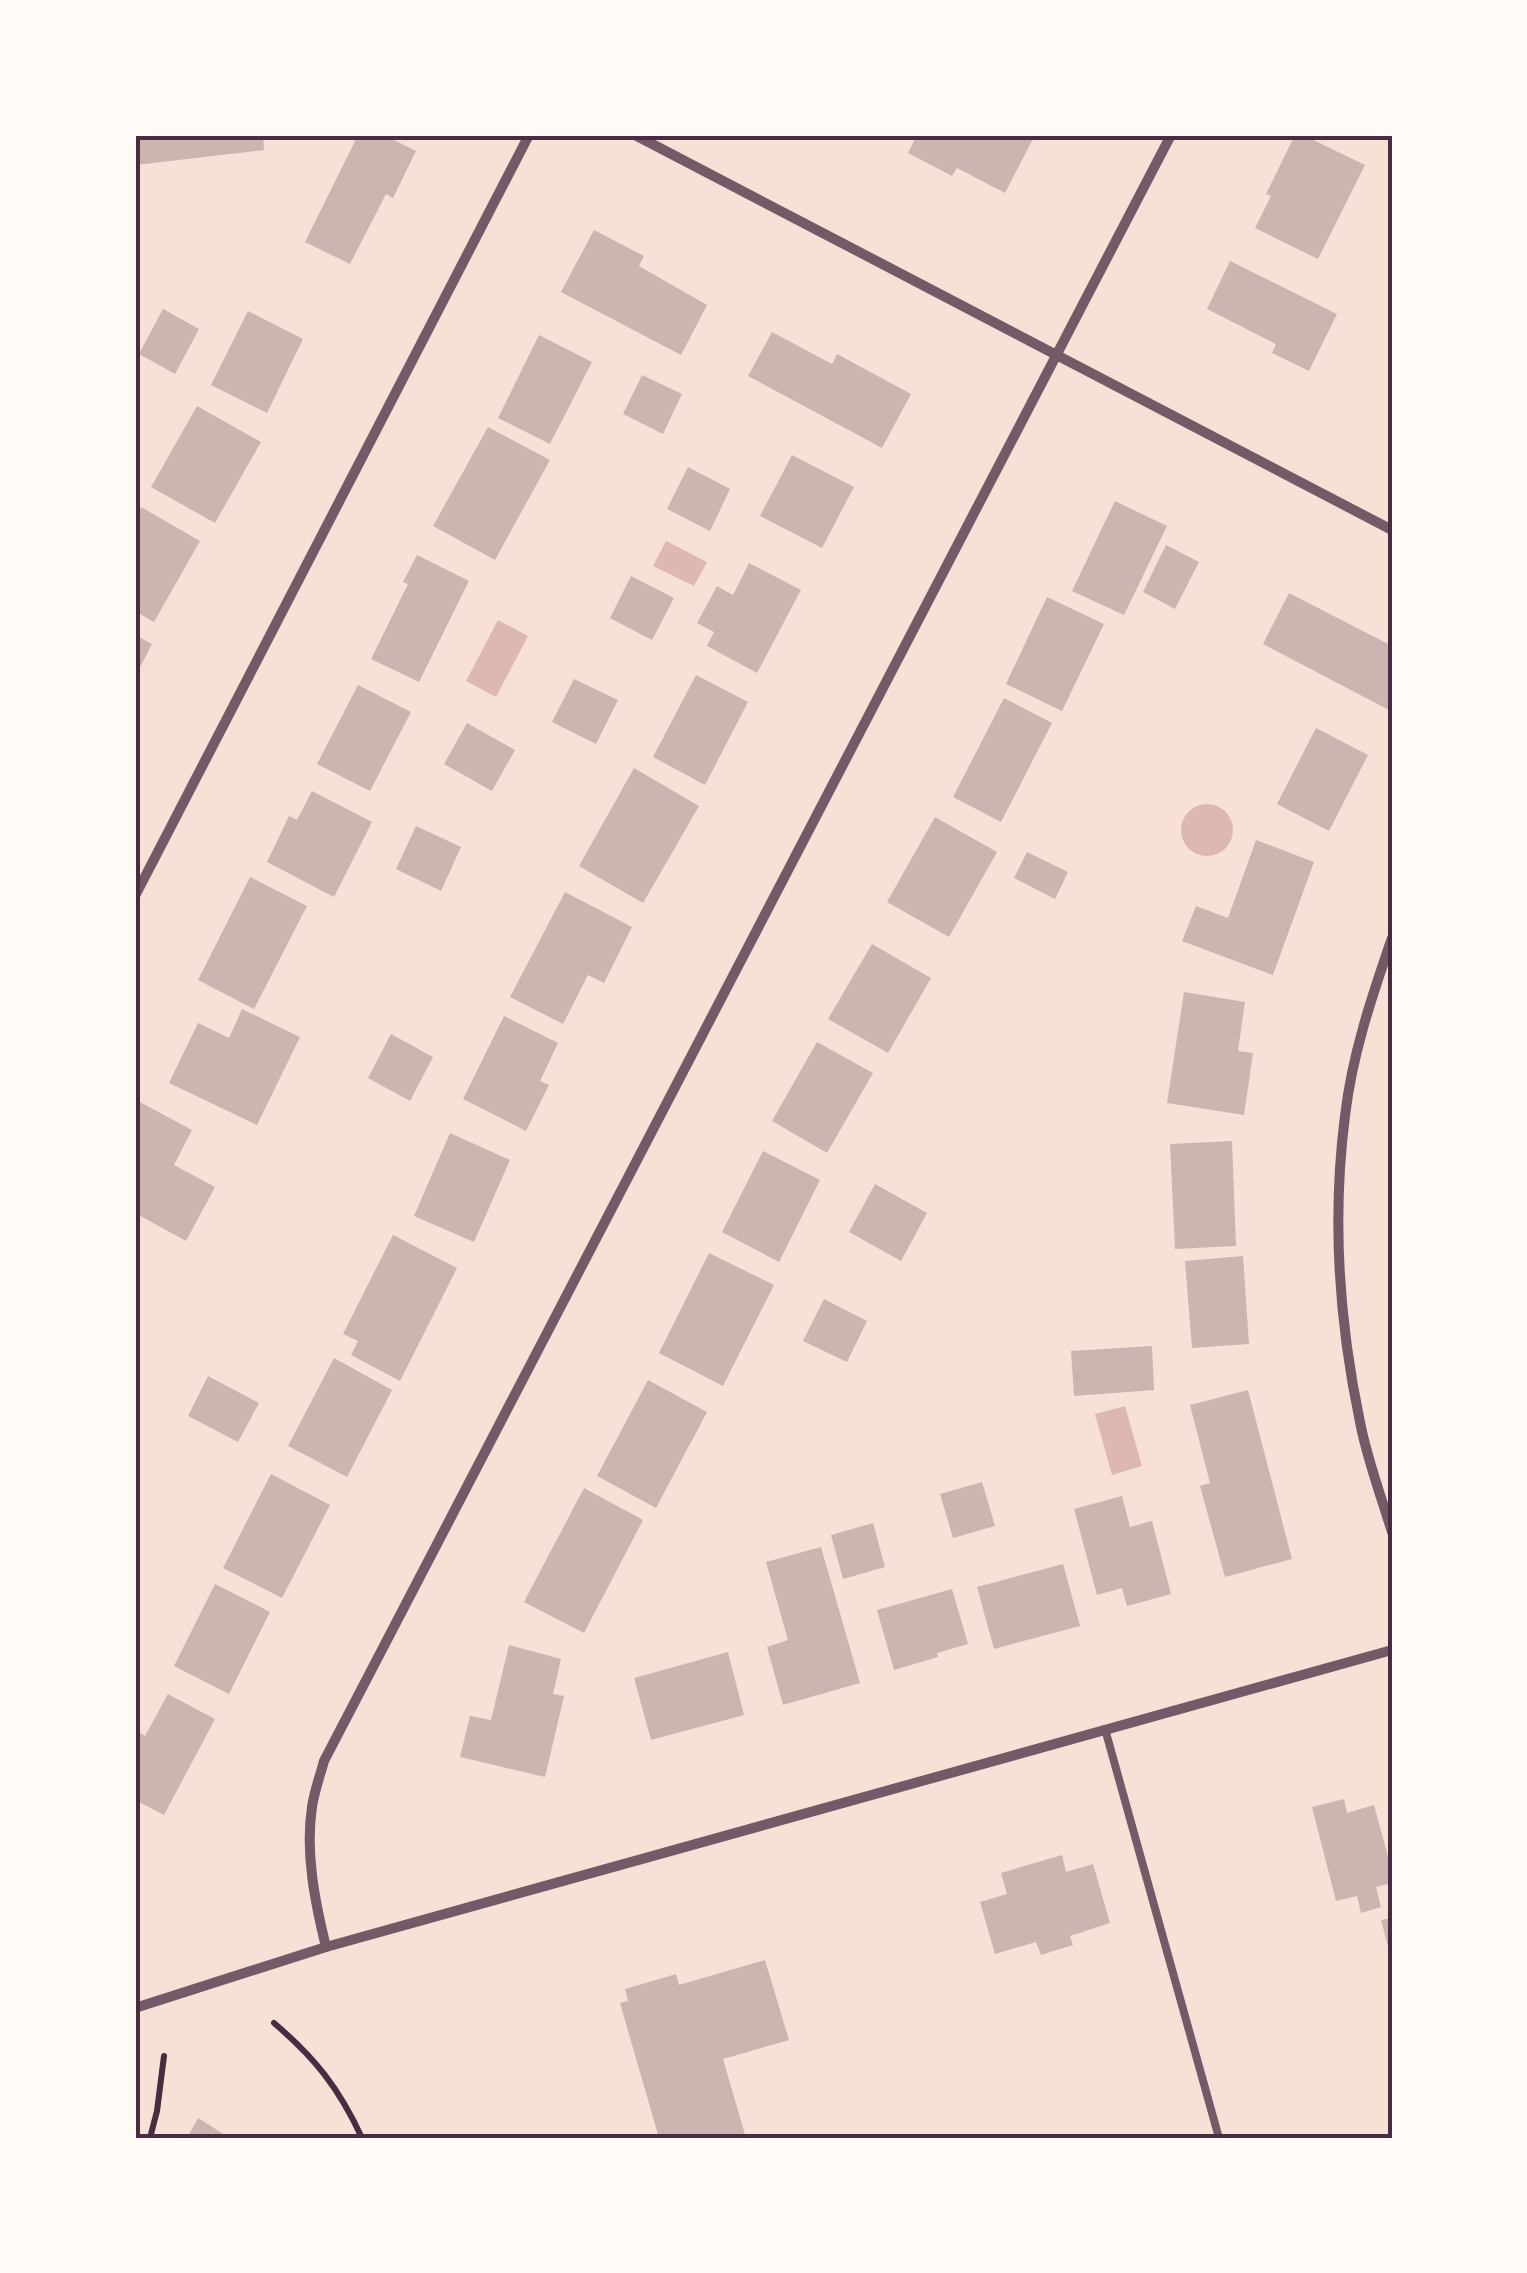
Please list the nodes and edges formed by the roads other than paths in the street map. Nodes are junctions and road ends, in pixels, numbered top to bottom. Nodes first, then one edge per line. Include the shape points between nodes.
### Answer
1 (529, 135) edge
2 (635, 135) edge
3 (1172, 135) edge
4 (1058, 355) junction
5 (1392, 530) edge
6 (135, 896) edge
7 (1392, 938) edge
8 (1392, 1532) edge
9 (1392, 1650) edge
10 (1105, 1729) junction
11 (326, 1946) junction
12 (135, 2008) edge
13 (1219, 2138) edge

1 - 6 street
2 - 4 street
3 - 4 street
4 - 5 street
4 - 11 street via 324,1762 312,1807 311,1868
7 - 8 street via 1345,1114 1338,1218 1342,1308 1360,1424
9 - 10 street
10 - 11 street
10 - 13 lane
11 - 12 street

